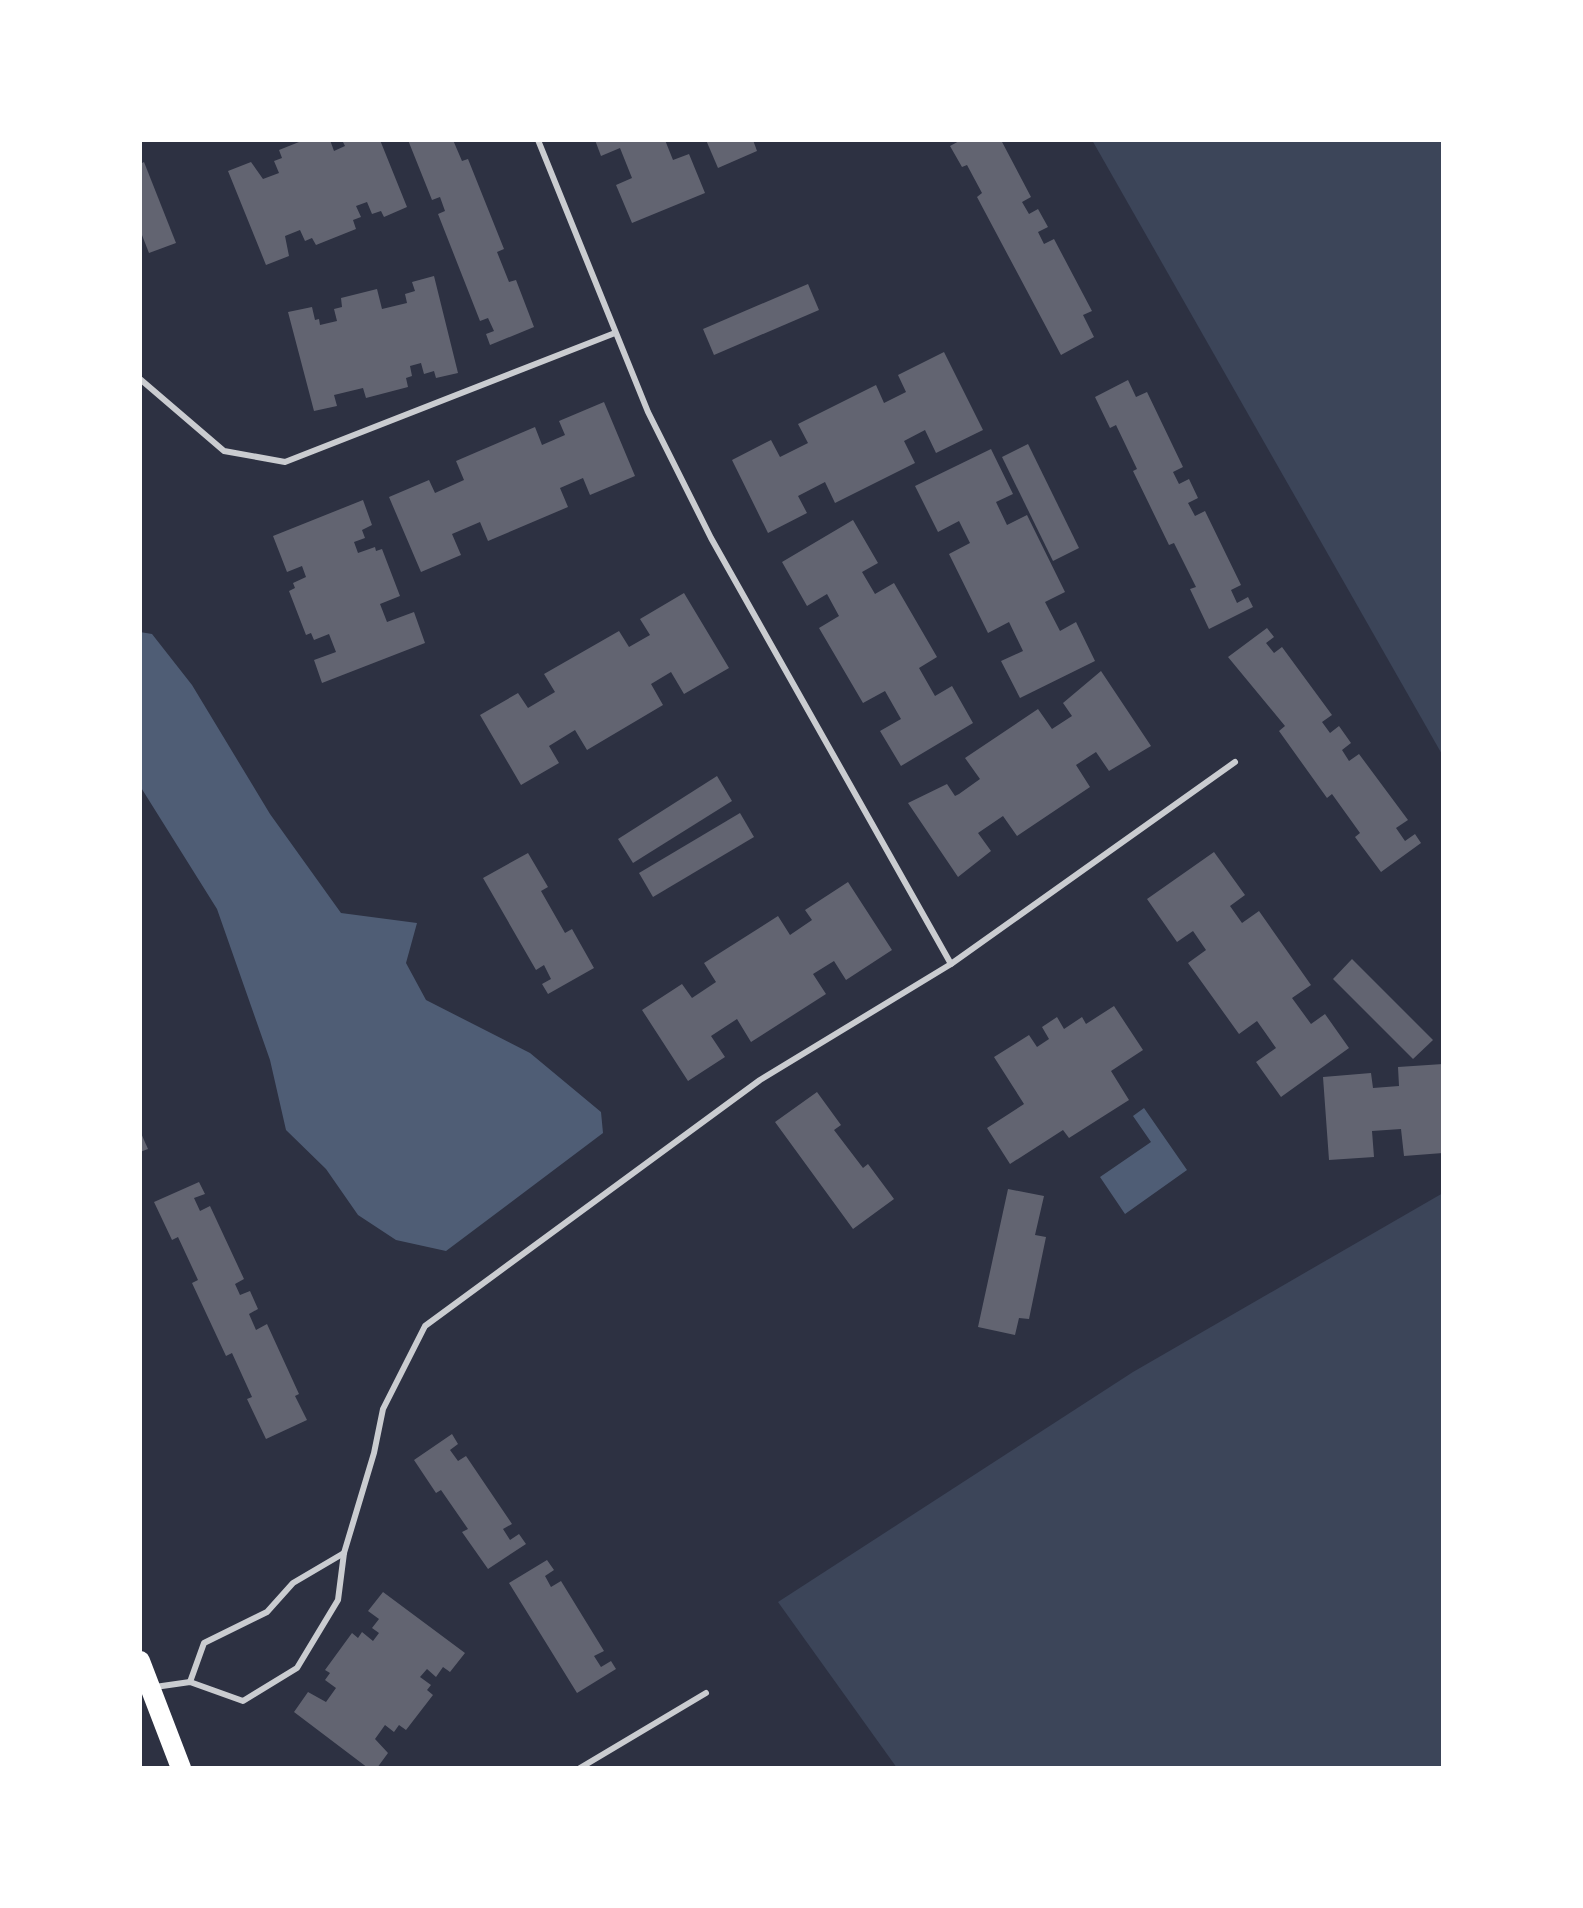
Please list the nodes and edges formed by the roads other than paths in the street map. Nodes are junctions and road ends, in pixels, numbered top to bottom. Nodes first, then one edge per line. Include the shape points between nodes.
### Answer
1 (538, 140) edge
2 (615, 333) junction
3 (140, 379) edge
4 (1235, 762) dead end
5 (951, 964) junction
6 (344, 1553) junction
7 (140, 1661) edge
8 (190, 1682) junction
9 (152, 1687) junction
10 (706, 1693) dead end
11 (181, 1768) edge
12 (580, 1768) edge

1 - 2 lane
2 - 3 lane via 285,462 224,451
2 - 5 lane via 711,538
4 - 5 lane
5 - 6 lane via 760,1080 425,1326 383,1409
6 - 8 lane via 293,1583 267,1612 204,1643
6 - 8 lane via 338,1600 297,1668 243,1701
7 - 9 main road
8 - 9 lane
9 - 11 main road
10 - 12 lane

